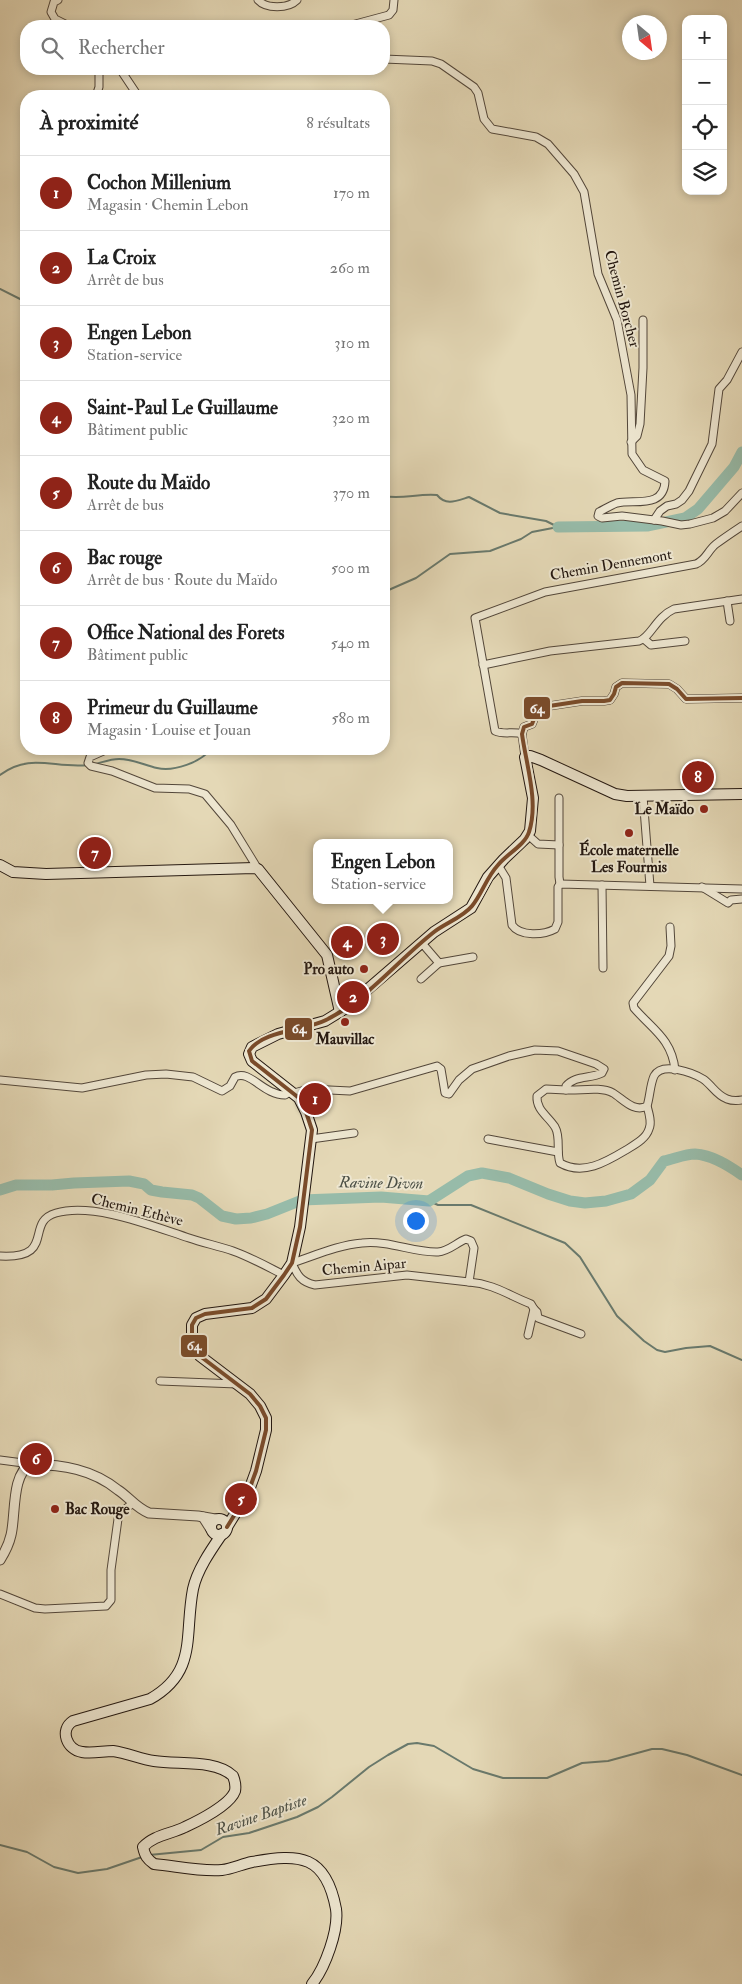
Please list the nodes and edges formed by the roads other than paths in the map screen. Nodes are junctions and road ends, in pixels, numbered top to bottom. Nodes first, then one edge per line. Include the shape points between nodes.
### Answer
1 (58, 0) edge
2 (258, 0) edge
3 (296, 0) edge
4 (394, 0) edge
5 (57, 20) edge
6 (370, 20) edge
7 (390, 59) edge
8 (100, 75) edge
9 (124, 75) edge
10 (98, 90) edge
11 (134, 90) edge
12 (643, 320) dead end
13 (742, 352) edge
14 (631, 442) junction
15 (742, 493) edge
16 (658, 520) junction
17 (742, 526) edge
18 (742, 599) edge
19 (726, 601) junction
20 (730, 621) dead end
21 (644, 639) junction
22 (685, 641) dead end
23 (483, 664) junction
24 (742, 698) edge
25 (522, 734) junction
26 (94, 755) edge
27 (525, 757) junction
28 (742, 794) edge
29 (644, 796) junction
30 (558, 798) dead end
31 (528, 835) junction
32 (559, 845) junction
33 (0, 865) edge
34 (498, 865) junction
35 (258, 869) junction
36 (560, 884) junction
37 (602, 885) junction
38 (650, 886) junction
39 (702, 887) junction
40 (742, 889) edge
41 (742, 899) edge
42 (670, 927) dead end
43 (421, 942) junction
44 (473, 957) dead end
45 (439, 963) junction
46 (603, 968) dead end
47 (421, 979) dead end
48 (340, 1012) junction
49 (675, 1070) junction
50 (0, 1080) edge
51 (566, 1090) junction
52 (293, 1092) junction
53 (742, 1100) edge
54 (647, 1106) junction
55 (354, 1133) dead end
56 (311, 1139) junction
57 (488, 1139) dead end
58 (558, 1152) junction
59 (0, 1256) edge
60 (292, 1263) junction
61 (284, 1276) junction
62 (469, 1282) junction
63 (534, 1309) junction
64 (581, 1334) dead end
65 (528, 1335) dead end
66 (160, 1381) dead end
67 (240, 1384) junction
68 (0, 1460) edge
69 (31, 1464) junction
70 (133, 1503) junction
71 (218, 1527) junction
72 (0, 1560) edge
73 (0, 1594) edge
74 (312, 1984) edge

1 - 5 street via 51,12
2 - 3 street via 262,4 283,6
4 - 6 street via 389,15
7 - 14 street, Chemin Borcher via 441,64 474,87 484,119 492,129 536,137 548,144 574,174 584,192 598,274 617,320 631,394
8 - 10 street
9 - 11 street
12 - 14 street via 640,424 637,436
13 - 16 street via 719,390 712,444 689,491 682,500 660,511
14 - 16 street, Chemin Borcher via 632,454 638,465 665,481 665,487 647,502 618,503 599,512 598,516
15 - 16 street via 719,515 701,522 681,525
17 - 23 street, Chemin Dennemont via 717,543 696,564 545,592 475,618
18 - 19 street
19 - 20 street
19 - 21 street via 665,613
21 - 22 street via 649,645
21 - 23 street via 550,651
23 - 25 street via 495,731
24 - 25 street via 686,699 669,684 622,683 616,687 610,700 536,708 532,711 532,724 524,727
25 - 27 street
26 - 35 street via 88,763 91,766 155,788 189,789 205,794 231,825
27 - 29 main road via 536,758 615,794
27 - 31 main road via 533,798
28 - 29 main road
29 - 38 street
30 - 32 street
31 - 32 street via 538,844
31 - 34 main road
32 - 36 street
33 - 35 main road via 13,872 46,874
34 - 36 street via 506,878 512,925 522,933 548,933 555,929
34 - 43 main road via 471,908
35 - 48 main road via 327,955
36 - 37 street
37 - 38 street
37 - 46 street
38 - 39 street
39 - 40 street
39 - 41 street via 728,903
42 - 49 street via 668,956 633,1003 670,1048
43 - 45 street
43 - 48 main road via 366,993
44 - 45 street
45 - 47 street
48 - 52 main road via 315,1025 270,1037 250,1051 250,1057 258,1066
49 - 53 street via 705,1080 725,1099
49 - 54 street via 668,1067 654,1076
50 - 52 street via 82,1088 166,1074 193,1077 222,1091 230,1086 234,1077 243,1074 272,1093 285,1095
51 - 52 street via 575,1079 594,1077 604,1069 558,1051 535,1050 472,1069 450,1094 445,1093 441,1069 437,1066 350,1091 310,1089
51 - 54 street via 611,1092 634,1107 642,1109
51 - 58 street via 546,1089 537,1096 542,1112 556,1128
52 - 56 main road via 306,1112 312,1130
54 - 58 street via 650,1128 646,1136 602,1164 584,1168 565,1166 560,1163
55 - 56 street
56 - 60 main road
57 - 58 street
59 - 61 street, Chemin Ethève via 28,1253 36,1245 44,1219 53,1214 87,1210 233,1251
60 - 61 main road
60 - 62 street, Chemin Aipar via 299,1277 307,1284 315,1285 407,1275
60 - 62 street, Chemin Aipar via 362,1243 388,1243 440,1252 466,1239 474,1248
61 - 67 main road via 266,1299 252,1308 205,1314 196,1318 192,1325 192,1342 200,1356
62 - 63 street, Chemin Aipar via 492,1285 531,1304
63 - 64 street via 538,1318
63 - 65 street
66 - 67 street
67 - 71 main road via 260,1406 266,1418 266,1430 248,1493 234,1514
68 - 69 street
69 - 70 street via 70,1467 94,1475 112,1484
69 - 72 street via 21,1472 12,1532
70 - 71 street via 149,1513 203,1517
70 - 73 street via 120,1513 118,1519 109,1604 45,1609
71 - 74 main road via 213,1546 193,1587 185,1660 180,1673 150,1699 73,1721 68,1724 66,1740 81,1752 118,1752 152,1761 200,1764 228,1771 235,1782 232,1798 185,1827 148,1842 143,1847 145,1854 154,1864 208,1871 292,1857 313,1864 323,1872 331,1889 336,1916 332,1942

